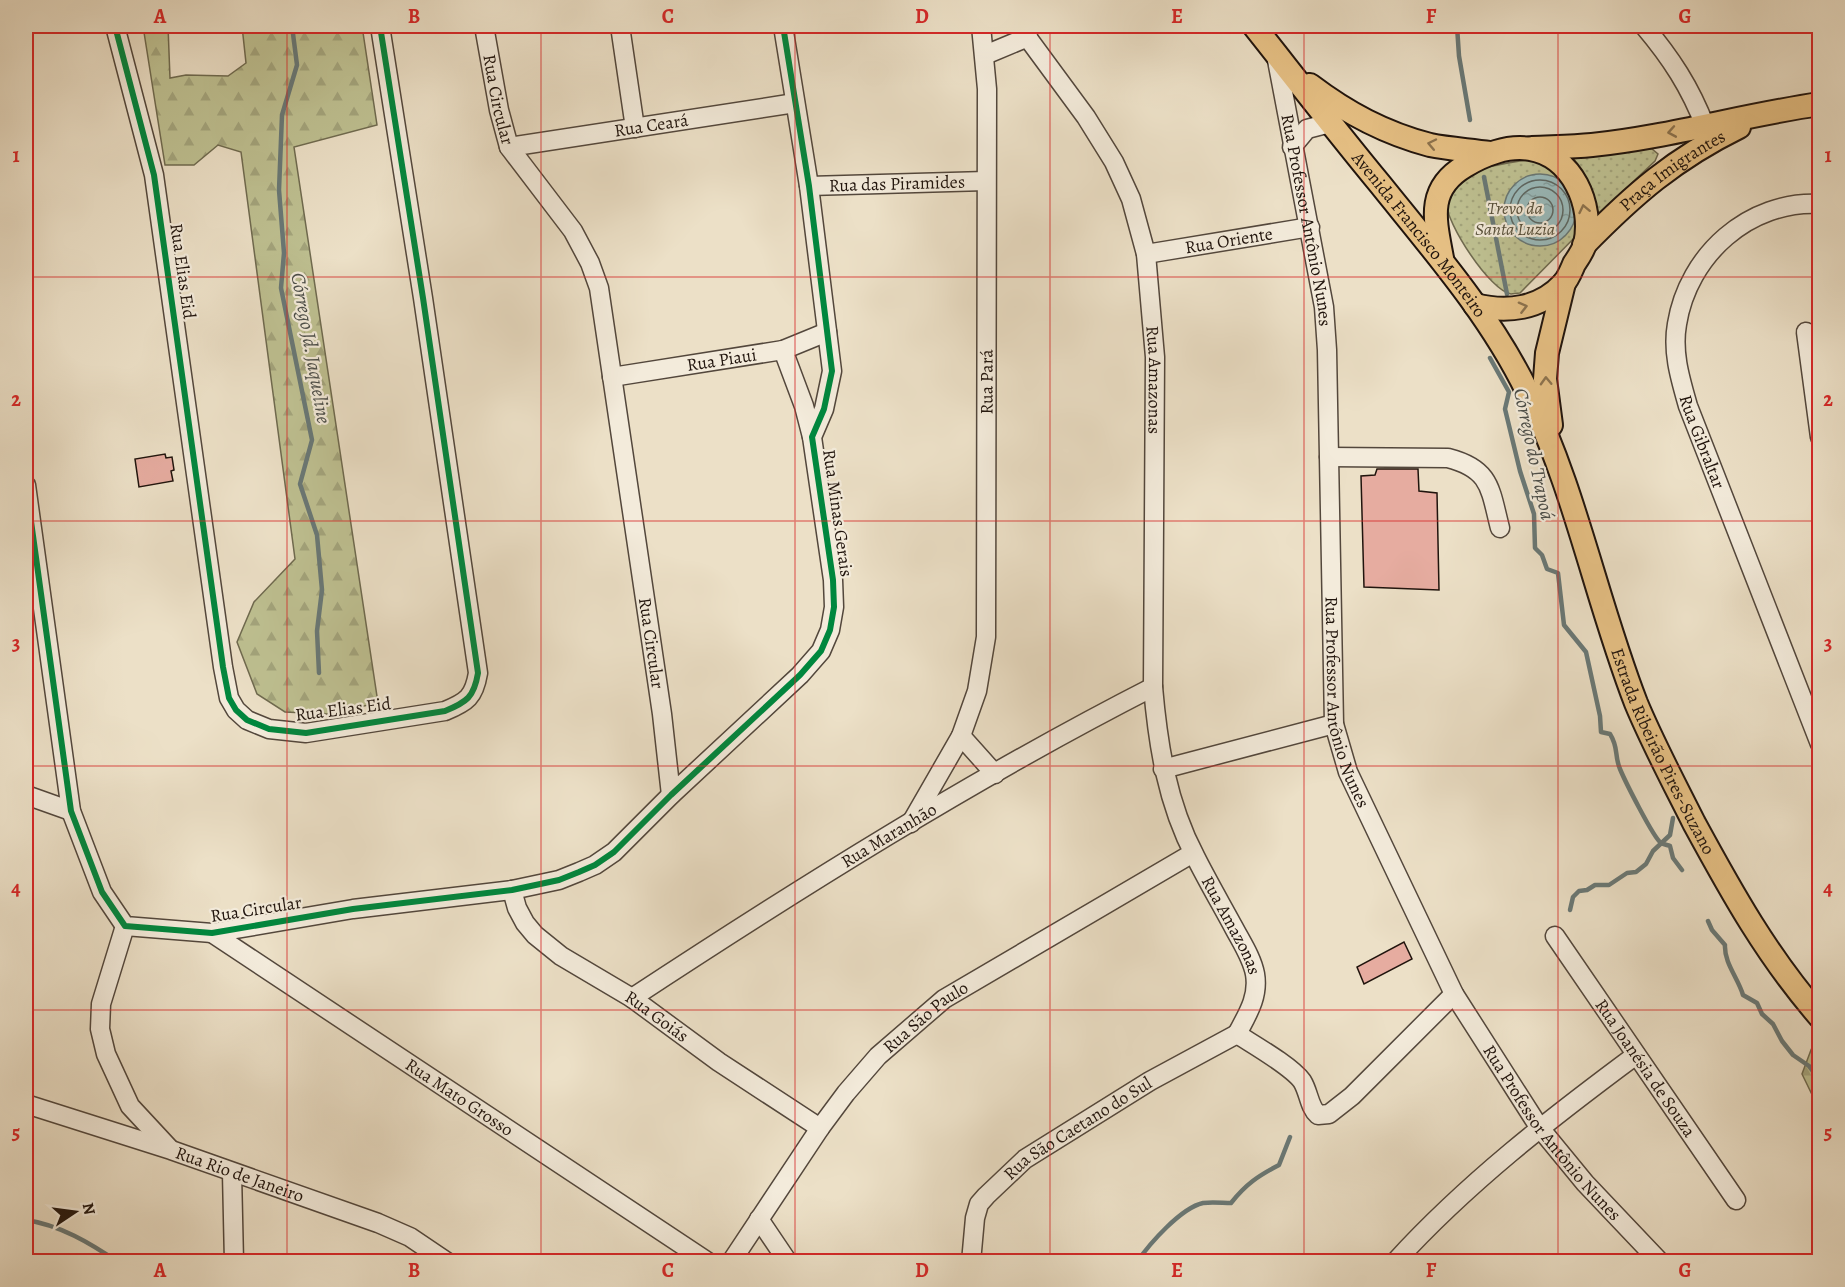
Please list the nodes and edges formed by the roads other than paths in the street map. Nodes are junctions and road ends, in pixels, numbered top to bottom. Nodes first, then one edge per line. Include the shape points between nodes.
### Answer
1 (115, 26) edge
2 (380, 26) edge
3 (484, 26) edge
4 (620, 26) edge
5 (783, 26) edge
6 (981, 26) edge
7 (1254, 26) edge
8 (1644, 26) edge
9 (1023, 31) edge
10 (985, 55) junction
11 (1281, 60) junction
12 (795, 103) junction
13 (1820, 104) edge
14 (1770, 111) junction
15 (1330, 123) junction
16 (1705, 126) junction
17 (635, 128) junction
18 (509, 147) junction
19 (1292, 147) junction
20 (1528, 148) junction
21 (1490, 153) junction
22 (986, 181) junction
23 (809, 186) junction
24 (1820, 204) edge
25 (1310, 227) junction
26 (1584, 245) junction
27 (1146, 254) junction
28 (1443, 261) junction
29 (1564, 283) junction
30 (1475, 305) junction
31 (827, 332) junction
32 (1806, 332) dead end
33 (783, 350) junction
34 (612, 377) junction
35 (812, 437) junction
36 (1820, 437) edge
37 (1329, 457) junction
38 (1557, 459) junction
39 (26, 485) edge
40 (1500, 528) dead end
41 (1153, 687) junction
42 (1334, 724) junction
43 (961, 736) junction
44 (1820, 744) edge
45 (1163, 769) junction
46 (995, 774) junction
47 (671, 795) junction
48 (27, 800) edge
49 (70, 811) junction
50 (911, 823) junction
51 (1193, 853) junction
52 (512, 890) junction
53 (125, 926) junction
54 (212, 933) junction
55 (1555, 936) dead end
56 (1455, 994) junction
57 (633, 998) junction
58 (1820, 1017) edge
59 (1237, 1034) junction
60 (1636, 1055) junction
61 (26, 1104) edge
62 (1539, 1127) junction
63 (820, 1128) junction
64 (171, 1150) junction
65 (232, 1173) junction
66 (1736, 1200) dead end
67 (759, 1219) junction
68 (234, 1262) edge
69 (447, 1262) edge
70 (708, 1262) edge
71 (731, 1262) edge
72 (788, 1262) edge
73 (971, 1262) edge
74 (1395, 1262) edge
75 (1660, 1262) edge

1 - 2 street, Rua Elias Eid via 154,175 229,698 247,720 269,729 306,733 445,711 471,696 478,673
3 - 18 street, Rua Circular
4 - 17 street
5 - 12 street, Rua Minas Gerais
6 - 10 street, Rua Pará
7 - 11 main road, Avenida Francisco Monteiro
8 - 16 street via 1695,97
9 - 10 street
9 - 27 street, Rua Amazonas via 1114,162 1131,199
10 - 22 street, Rua Pará
11 - 15 main road, Avenida Francisco Monteiro
11 - 19 street, Rua Professor Antônio Nunes
21 -> 11 main road via 1431,145 1395,134 1340,107
12 - 17 street, Rua Ceará
12 - 23 street, Rua Minas Gerais
13 - 14 main road
14 - 16 main road
14 - 26 main road, Praça Imigrantes via 1682,159 1629,200
15 - 19 street via 1307,129
15 - 28 main road, Avenida Francisco Monteiro
16 -> 20 main road via 1592,145
17 - 18 street, Rua Ceará
18 - 34 street, Rua Circular via 573,231 590,262 599,288
19 - 25 street, Rua Professor Antônio Nunes
20 - 21 main road
26 -> 20 main road via 1586,219 1575,180 1545,153
21 - 28 main road via 1464,167 1442,186 1435,223
22 - 23 street, Rua das Piramides
22 - 43 street, Rua Pará via 986,637 977,690
23 - 31 street, Rua Minas Gerais
24 - 44 street, Rua Gibraltar via 1805,203 1770,211 1734,228 1700,263 1685,293 1677,324 1676,363 1688,406
25 - 27 street, Rua Oriente
25 - 37 street, Rua Professor Antônio Nunes via 1328,350
26 - 29 main road
27 - 41 street, Rua Amazonas via 1155,357
28 - 30 main road, Avenida Francisco Monteiro
30 -> 29 main road via 1494,310 1531,305
38 -> 29 main road via 1545,379 1546,353
30 - 38 main road, Avenida Francisco Monteiro via 1517,371
31 - 33 street, Rua Piaui
31 - 35 street, Rua Minas Gerais via 831,380
32 - 36 street
33 - 34 street, Rua Piaui
33 - 35 street, Rua Minas Gerais
34 - 47 street, Rua Circular via 663,714
35 - 47 street, Rua Minas Gerais via 833,580 830,630 821,651 800,675
37 - 40 street via 1448,458 1461,462 1476,469 1488,484
37 - 42 street, Rua Professor Antônio Nunes
38 - 58 main road, Estrada Ribeirão Pires-Suzano via 1636,702 1662,761 1741,909 1772,958
39 - 49 street
41 - 45 street, Rua Amazonas
41 - 46 street, Rua Maranhão
42 - 45 street
42 - 56 street, Rua Professor Antônio Nunes via 1348,772
43 - 46 street
43 - 50 street, Rua Pará
45 - 51 street, Rua Amazonas
46 - 50 street, Rua Maranhão
47 - 52 street, Rua Circular via 614,852 595,865 559,880
48 - 49 street
49 - 53 street via 102,892
50 - 57 street, Rua Maranhão
51 - 59 street, Rua Amazonas via 1256,976 1255,996
51 - 63 street, Rua São Paulo via 944,999 878,1056
52 - 54 street, Rua Circular via 353,909
52 - 57 street, Rua Goiás via 521,915 535,935 561,956
53 - 54 street, Rua Circular
53 - 64 street via 101,1004 100,1029 106,1054 130,1106
54 - 70 street, Rua Mato Grosso
55 - 60 street, Rua Joanésia de Souza
56 - 59 street via 1352,1096 1322,1116 1314,1111 1297,1076
56 - 62 street, Rua Professor Antônio Nunes
57 - 63 street, Rua Goiás via 719,1062
59 - 73 street, Rua São Caetano do Sul via 1150,1081 1025,1159 980,1204
60 - 62 street
60 - 66 street, Rua Joanésia de Souza
61 - 64 street, Rua Rio de Janeiro
62 - 74 street via 1426,1227
62 - 75 street, Rua Professor Antônio Nunes via 1585,1183
63 - 67 street, Rua São Paulo
64 - 65 street, Rua Rio de Janeiro
65 - 68 street
65 - 69 street, Rua Rio de Janeiro via 378,1223 410,1237
67 - 71 street, Rua São Paulo
67 - 72 street

